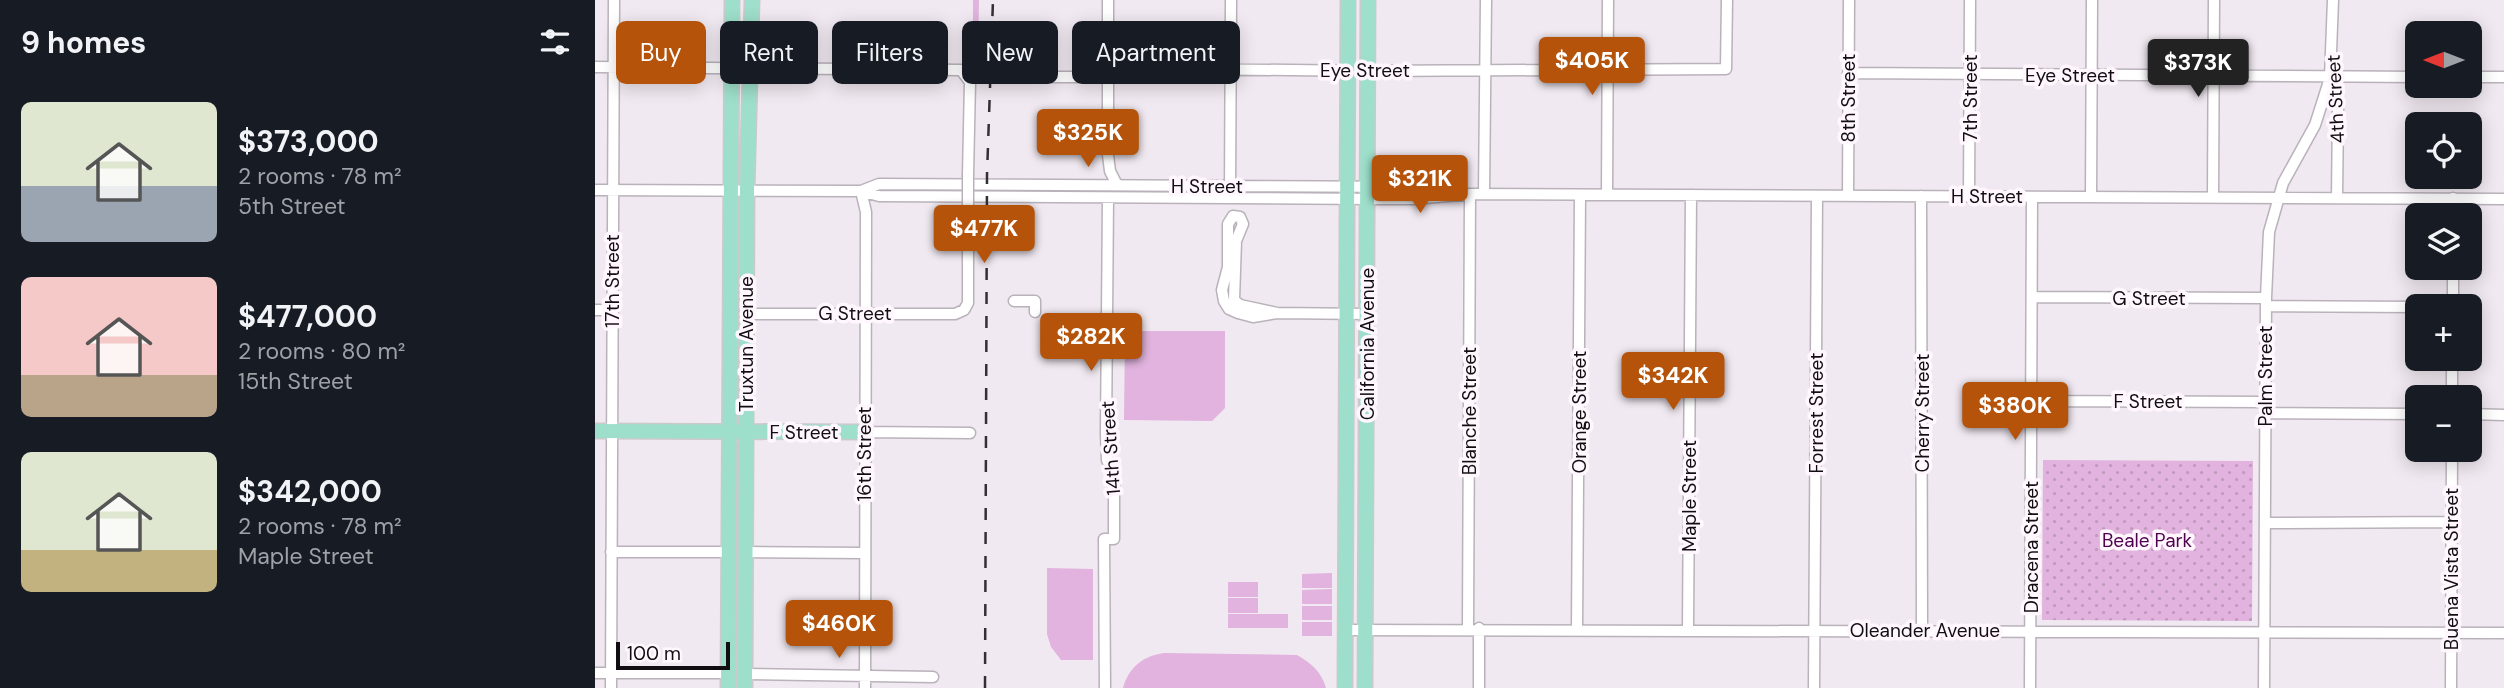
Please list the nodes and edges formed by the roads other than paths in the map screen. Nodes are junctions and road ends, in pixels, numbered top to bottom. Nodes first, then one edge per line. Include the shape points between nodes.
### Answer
1 (614, 0) edge
2 (732, 0) edge
3 (752, 0) edge
4 (1108, 0) edge
5 (1231, 0) edge
6 (1348, 0) edge
7 (1368, 0) edge
8 (1486, 0) edge
9 (1608, 0) edge
10 (1727, 0) edge
11 (1849, 0) edge
12 (1970, 0) edge
13 (2092, 0) edge
14 (2214, 0) edge
15 (2333, 0) edge
16 (732, 21) edge
17 (751, 21) edge
18 (1108, 21) edge
19 (1231, 21) edge
20 (595, 67) edge
21 (613, 67) junction
22 (720, 67) edge
23 (818, 69) edge
24 (1240, 69) edge
25 (1347, 70) junction
26 (1485, 70) junction
27 (1369, 71) junction
28 (1608, 71) junction
29 (1848, 73) junction
30 (1970, 75) junction
31 (2213, 75) junction
32 (2092, 76) junction
33 (2482, 77) edge
34 (2504, 77) edge
35 (2330, 78) junction
36 (2405, 78) edge
37 (731, 84) edge
38 (750, 84) edge
39 (1109, 84) edge
40 (1230, 84) edge
41 (1108, 155) junction
42 (1096, 185) junction
43 (1117, 185) junction
44 (1165, 185) junction
45 (595, 190) edge
46 (613, 190) junction
47 (730, 190) junction
48 (747, 190) junction
49 (860, 191) junction
50 (1230, 192) junction
51 (1346, 193) junction
52 (1368, 193) junction
53 (1471, 194) junction
54 (1483, 194) junction
55 (1580, 195) junction
56 (1607, 195) junction
57 (1691, 195) junction
58 (879, 196) junction
59 (1817, 196) junction
60 (1848, 196) junction
61 (1921, 196) junction
62 (1969, 196) junction
63 (2032, 197) junction
64 (2091, 197) junction
65 (2213, 197) junction
66 (1108, 198) junction
67 (2279, 198) junction
68 (2337, 198) junction
69 (2453, 198) junction
70 (2504, 199) edge
71 (2453, 203) edge
72 (866, 220) junction
73 (2032, 297) junction
74 (1014, 301) dead end
75 (2266, 302) junction
76 (2405, 307) edge
77 (595, 310) edge
78 (612, 310) junction
79 (1035, 312) dead end
80 (865, 313) junction
81 (1277, 313) junction
82 (1346, 313) junction
83 (746, 314) junction
84 (1367, 314) junction
85 (2031, 401) junction
86 (2265, 407) junction
87 (2405, 413) edge
88 (2482, 414) edge
89 (2504, 415) edge
90 (595, 431) edge
91 (612, 431) junction
92 (729, 431) junction
93 (745, 432) junction
94 (865, 432) junction
95 (970, 433) dead end
96 (2452, 462) edge
97 (2452, 522) junction
98 (2265, 523) junction
99 (611, 552) junction
100 (729, 552) junction
101 (744, 552) junction
102 (864, 553) junction
103 (1473, 628) junction
104 (1345, 629) junction
105 (1577, 629) junction
106 (1688, 629) junction
107 (1366, 630) junction
108 (1814, 630) junction
109 (1922, 630) junction
110 (2030, 631) junction
111 (2264, 632) junction
112 (2451, 633) junction
113 (2504, 633) edge
114 (728, 652) junction
115 (595, 673) edge
116 (611, 673) junction
117 (933, 677) dead end
118 (728, 680) edge
119 (865, 682) edge
120 (744, 683) edge
121 (611, 688) edge
122 (1105, 688) edge
123 (1345, 688) edge
124 (1365, 688) edge
125 (1479, 688) edge
126 (1814, 688) edge
127 (2030, 688) edge
128 (2264, 688) edge
129 (2451, 688) edge

1 - 21 street, 17th Street
2 - 16 main road, Truxtun Avenue
3 - 17 main road, Truxtun Avenue
4 - 18 street
5 - 19 street
6 - 25 main road, California Avenue
7 - 27 main road, California Avenue
8 - 26 street
9 - 28 street
10 - 28 street, Eye Street via 1726,69
11 - 29 street, 8th Street
12 - 30 street, 7th Street
13 - 32 street
14 - 31 street
15 - 35 street, 4th Street
20 - 21 street
21 - 22 street
21 - 46 street, 17th Street
23 - 80 street, G Street, bridge via 961,70 969,82 968,303 955,314
24 - 25 street, Eye Street
25 - 27 street, Eye Street
25 - 51 main road, California Avenue
26 - 27 street, Eye Street
26 - 28 street, Eye Street
26 - 54 street
27 - 52 main road, California Avenue
28 - 56 street
29 - 30 street, Eye Street
29 - 60 street, 8th Street
30 - 32 street, Eye Street
30 - 62 street, 7th Street
31 - 32 street, Eye Street
31 - 35 street, Eye Street
31 - 65 street
32 - 64 street
33 - 34 street
35 - 36 street, Eye Street
35 - 67 street, Palm Street via 2319,117
35 - 68 street, 4th Street via 2338,110
37 - 47 main road, Truxtun Avenue
38 - 48 main road, Truxtun Avenue
39 - 41 street
40 - 50 street
41 - 42 street
41 - 43 street
42 - 43 street, H Street
42 - 49 street, H Street via 879,184
43 - 44 street, H Street
44 - 50 street, H Street
44 - 66 street via 1115,191
45 - 46 street, H Street
46 - 47 street, H Street
46 - 78 street, 17th Street
47 - 48 street, H Street
47 - 92 main road, Truxtun Avenue
48 - 49 street, H Street
48 - 83 main road, Truxtun Avenue
49 - 58 street, H Street
49 - 72 street, 16th Street
50 - 51 street, H Street
50 - 66 street, H Street
51 - 52 street, H Street
51 - 82 main road, California Avenue
52 - 53 street, H Street via 1414,199
52 - 84 main road, California Avenue
53 - 54 street, H Street
53 - 103 street, Blanche Street
54 - 55 street, H Street
55 - 56 street, H Street
55 - 105 street, Orange Street
56 - 57 street, H Street
57 - 59 street, H Street
57 - 106 street, Maple Street
58 - 66 street, H Street
58 - 72 street, 16th Street
59 - 60 street, H Street
59 - 108 street, Forrest Street
60 - 61 street, H Street
61 - 62 street, H Street
61 - 109 street, Cherry Street
62 - 63 street, H Street
63 - 64 street, H Street
63 - 73 street, Dracena Street
64 - 65 street, H Street
65 - 67 street, H Street
66 - 122 street, 14th Street via 1106,433 1107,460 1114,474 1114,539 1104,540
67 - 68 street, H Street
67 - 75 street, Palm Street via 2269,232
68 - 69 street, H Street
69 - 70 street, H Street
69 - 71 street
72 - 80 street, 16th Street
73 - 75 street, G Street
73 - 85 street, Dracena Street
74 - 79 street via 1035,301
75 - 76 street, G Street
75 - 86 street, Palm Street
77 - 78 street
78 - 91 street, 17th Street
80 - 83 street, G Street
80 - 94 street, 16th Street
81 - 81 street via 1234,300 1236,241 1243,224 1240,217 1233,216 1227,224 1224,301 1233,311 1248,316
81 - 82 street
82 - 84 street
82 - 104 main road, California Avenue
83 - 93 main road, Truxtun Avenue
84 - 107 main road, California Avenue
85 - 86 street, F Street
85 - 110 street, Dracena Street
86 - 87 street, F Street
86 - 98 street, Palm Street
88 - 89 street
90 - 91 main road, F Street
91 - 92 main road, F Street
91 - 99 street, 17th Street
92 - 93 main road, F Street
92 - 100 main road, Truxtun Avenue
93 - 94 main road, F Street
93 - 101 main road, Truxtun Avenue
94 - 95 street, F Street
94 - 102 street, 16th Street
96 - 97 street, Buena Vista Street
97 - 98 street
97 - 112 street, Buena Vista Street
98 - 111 street, Palm Street
99 - 100 street
99 - 116 street, 17th Street
100 - 114 main road, Truxtun Avenue
101 - 102 street
101 - 120 main road, Truxtun Avenue
102 - 119 street, 16th Street
103 - 105 street, Oleander Avenue
103 - 107 street, Oleander Avenue
103 - 125 street, Blanche Street
104 - 107 street, Oleander Avenue
104 - 123 main road, California Avenue
105 - 106 street, Oleander Avenue
106 - 108 street, Oleander Avenue
107 - 124 main road, California Avenue
108 - 109 street, Oleander Avenue
108 - 126 street, Forrest Street
109 - 110 street, Oleander Avenue
110 - 111 street, Oleander Avenue
110 - 127 street, Dracena Street
111 - 112 street, Oleander Avenue
111 - 128 street, Palm Street
112 - 113 street, Oleander Avenue
112 - 129 street, Buena Vista Street
114 - 118 main road, Truxtun Avenue
114 - 120 main road
115 - 116 street
116 - 118 street
116 - 121 street, 17th Street
117 - 119 street
118 - 120 main road
119 - 120 street

